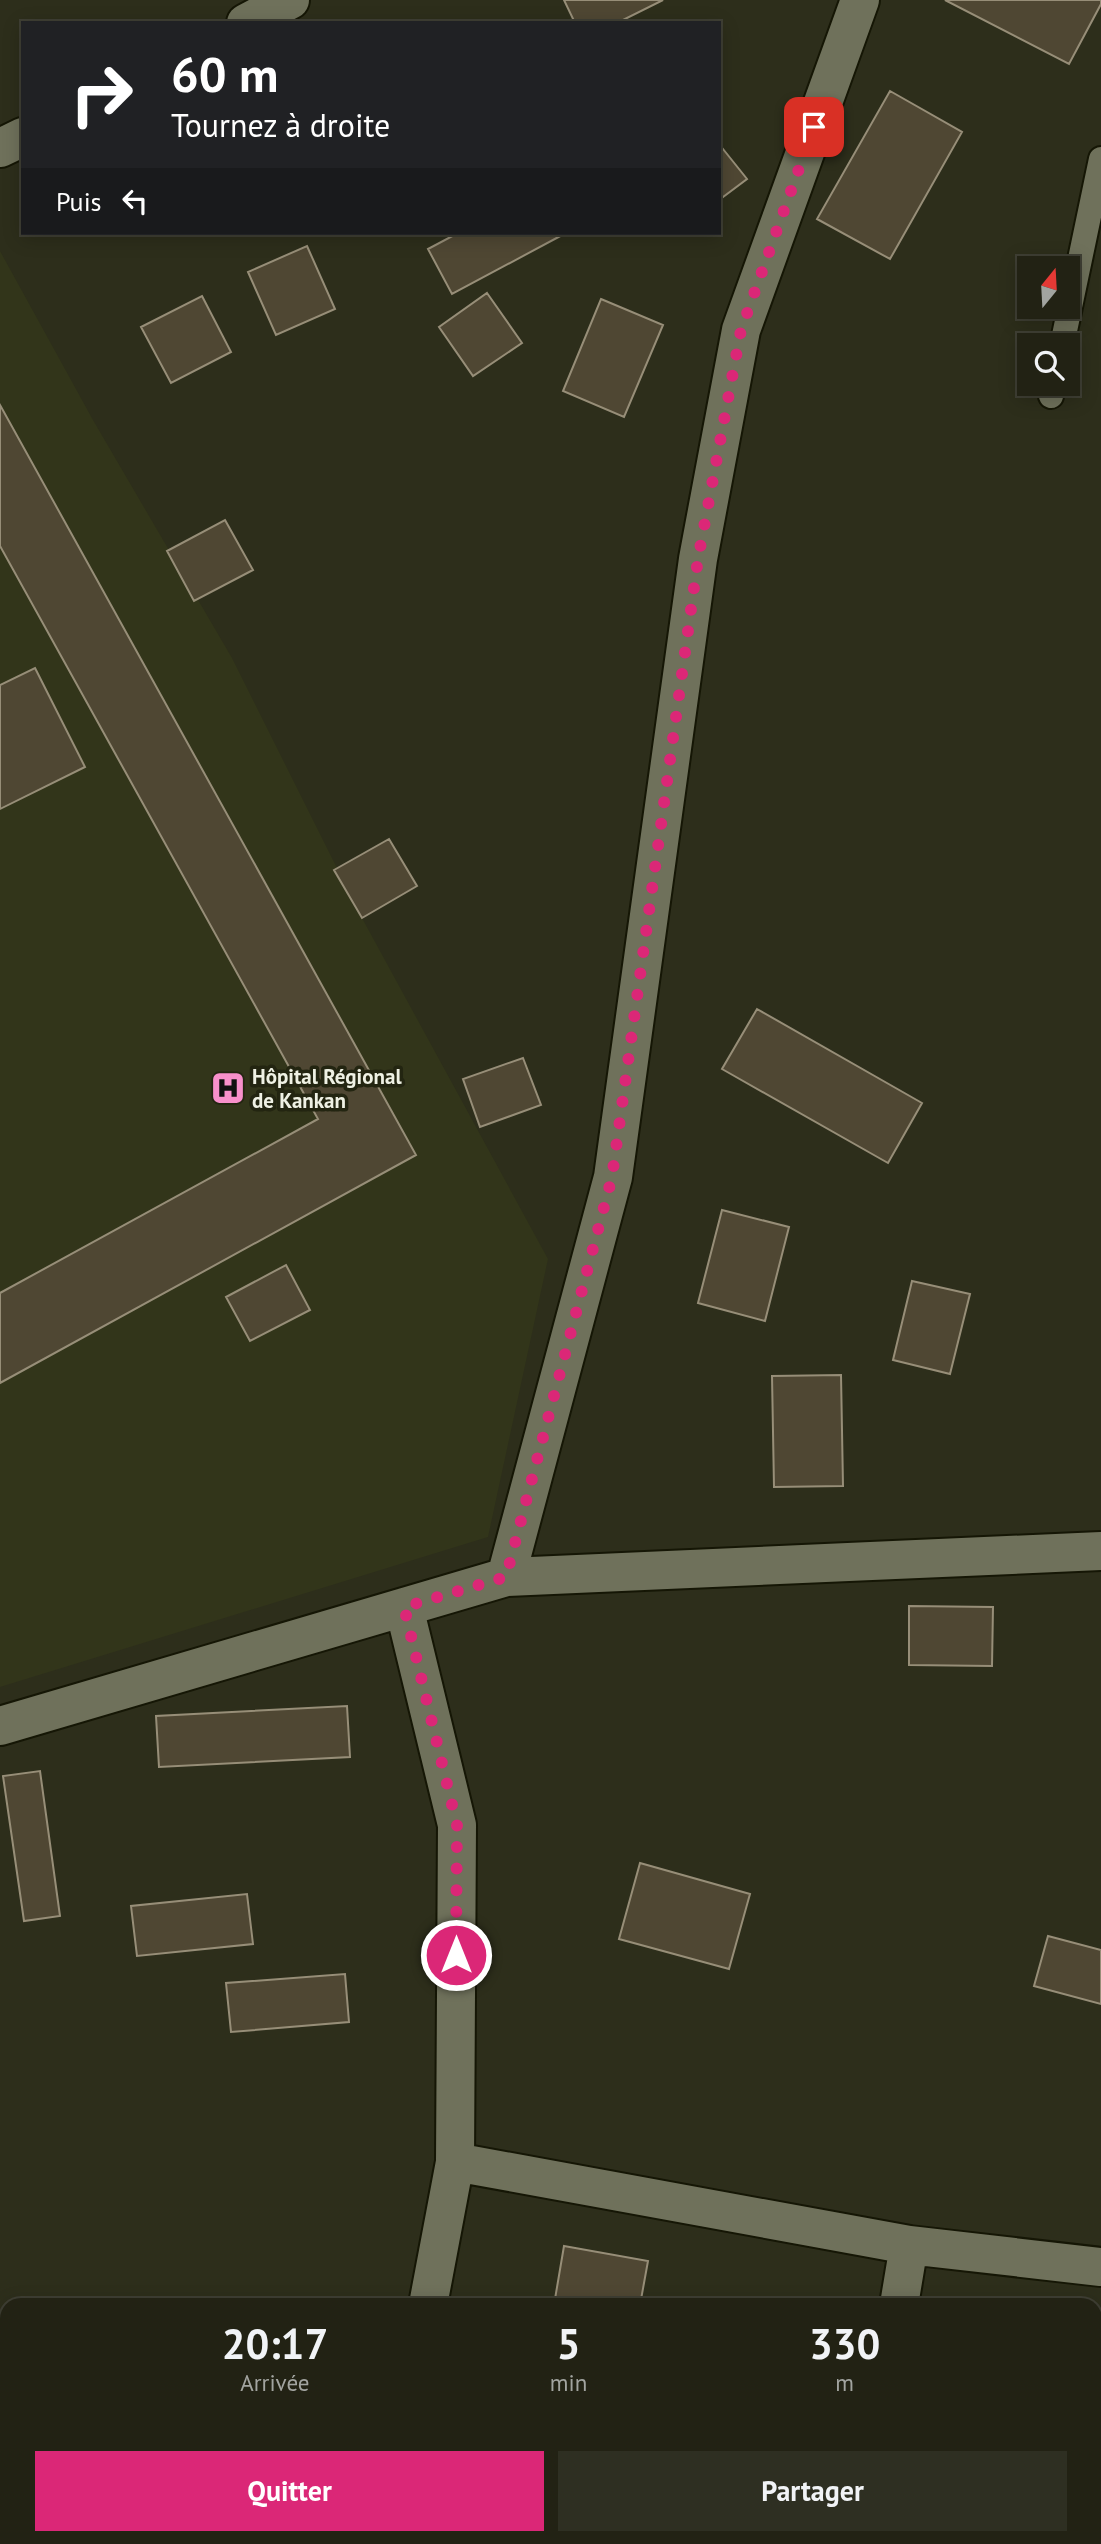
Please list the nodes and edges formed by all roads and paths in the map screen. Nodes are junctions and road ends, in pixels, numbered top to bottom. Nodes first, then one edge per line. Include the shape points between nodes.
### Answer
1 (290, 0) edge
2 (860, 0) edge
3 (250, 21) edge
4 (21, 137) edge
5 (0, 148) edge
6 (1101, 159) edge
7 (1065, 333) edge
8 (1101, 1551) edge
9 (506, 1577) junction
10 (404, 1607) junction
11 (0, 1726) edge
12 (455, 2162) junction
13 (909, 2245) junction
14 (1101, 2267) edge
15 (429, 2298) edge
16 (901, 2298) edge

1 - 3 street
2 - 9 street via 741,330 698,559 612,1177
4 - 5 street
6 - 7 lane
8 - 9 street
9 - 10 street
10 - 11 street
10 - 12 street via 457,1825
12 - 13 street
12 - 15 street
13 - 14 street
13 - 16 street

